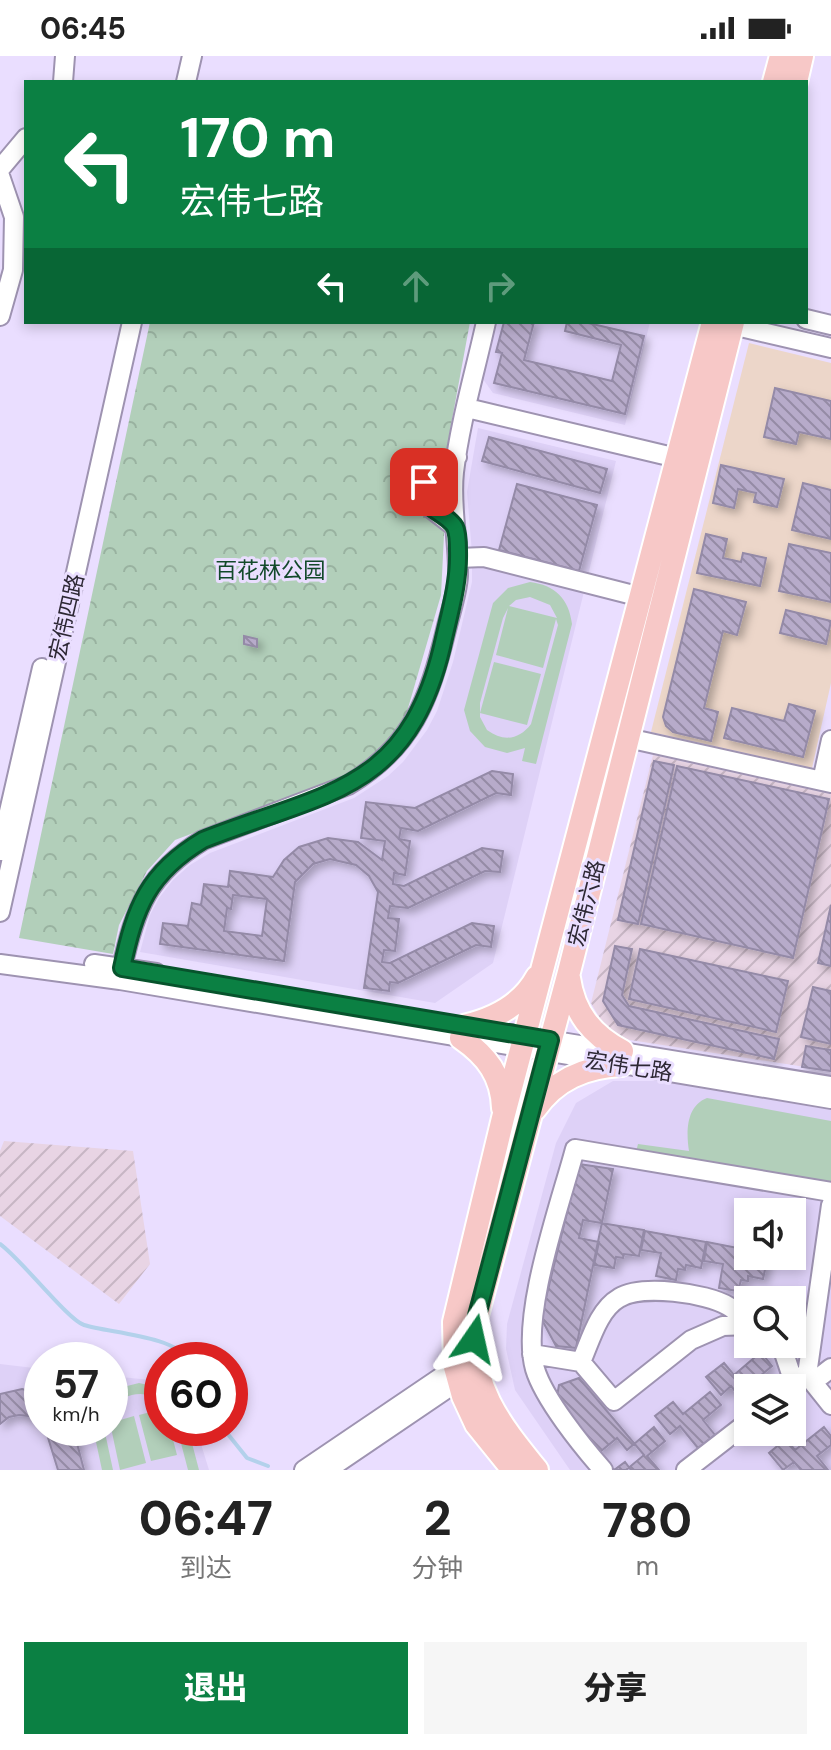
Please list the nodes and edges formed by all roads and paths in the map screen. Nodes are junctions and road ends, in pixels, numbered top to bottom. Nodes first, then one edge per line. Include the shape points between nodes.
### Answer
1 (65, 56) edge
2 (181, 56) edge
3 (192, 56) edge
4 (781, 56) edge
5 (802, 56) edge
6 (63, 80) edge
7 (175, 80) edge
8 (186, 80) edge
9 (775, 80) edge
10 (796, 80) edge
11 (24, 138) edge
12 (0, 169) edge
13 (0, 176) edge
14 (0, 316) edge
15 (808, 319) edge
16 (121, 324) edge
17 (132, 324) edge
18 (486, 324) edge
19 (726, 324) edge
20 (726, 324) edge
21 (730, 324) edge
22 (831, 325) edge
23 (831, 348) edge
24 (467, 408) junction
25 (457, 457) junction
26 (677, 458) junction
27 (455, 527) junction
28 (458, 558) junction
29 (641, 597) junction
30 (605, 733) junction
31 (628, 738) junction
32 (831, 740) edge
33 (826, 782) edge
34 (0, 851) edge
35 (0, 912) edge
36 (0, 953) edge
37 (0, 964) edge
38 (543, 965) junction
39 (122, 968) junction
40 (569, 972) junction
41 (462, 1032) junction
42 (524, 1042) junction
43 (548, 1046) junction
44 (622, 1058) junction
45 (831, 1086) edge
46 (831, 1099) edge
47 (530, 1117) junction
48 (503, 1118) junction
49 (831, 1192) edge
50 (831, 1205) edge
51 (734, 1311) edge
52 (734, 1325) edge
53 (532, 1354) junction
54 (581, 1362) junction
55 (466, 1368) junction
56 (831, 1368) edge
57 (803, 1374) edge
58 (806, 1380) edge
59 (806, 1385) edge
60 (831, 1405) edge
61 (734, 1433) edge
62 (304, 1470) edge
63 (327, 1470) edge
64 (513, 1470) edge
65 (537, 1470) edge
66 (603, 1470) edge
67 (686, 1470) edge

1 - 6 street
2 - 7 street
3 - 8 street
4 - 9 main road
5 - 10 main road
11 - 12 street
13 - 14 street via 14,217 13,270
15 - 22 street
16 - 34 street, 宏伟四路
17 - 35 street, 宏伟四路
18 - 24 street
19 - 26 main road, 宏伟六路
20 - 31 main road, 宏伟六路
21 - 23 street
24 - 25 street
24 - 26 street
25 - 27 street
25 - 27 street via 432,470 421,490 428,506
26 - 29 main road, 宏伟六路
27 - 28 street
28 - 29 street via 484,557
28 - 39 street via 458,580 439,659 424,706 405,738 379,765 348,785 181,853 137,909
29 - 30 main road, 宏伟六路
30 - 31 street
30 - 38 main road, 宏伟六路
31 - 33 street
31 - 40 main road, 宏伟六路
32 - 33 street
36 - 39 street, 宏伟七路
37 - 41 street, 宏伟七路
38 - 41 main road via 511,1006
38 - 42 main road, 宏伟六路
39 - 41 street, 宏伟七路
40 - 43 main road, 宏伟六路
40 - 44 main road via 571,992 584,1020
41 - 42 street, 宏伟七路
41 - 48 main road via 495,1071
42 - 43 street, 宏伟七路
42 - 48 main road, 宏伟六路
43 - 44 street, 宏伟七路
43 - 47 main road, 宏伟六路
44 - 45 street, 宏伟七路
44 - 46 street, 宏伟七路
44 - 47 main road via 559,1083
47 - 55 main road, 宏伟六路
48 - 55 main road, 宏伟六路 via 454,1322
49 - 53 street via 575,1149 534,1303
50 - 57 street
51 - 54 street via 692,1295 650,1290 619,1298 602,1316
52 - 54 street via 691,1340 614,1401
53 - 54 street
53 - 66 street via 546,1394
55 - 62 street
55 - 63 street
55 - 64 main road, 宏伟六路 via 476,1424
55 - 65 main road, 宏伟六路
56 - 58 street
59 - 60 street
61 - 67 street

